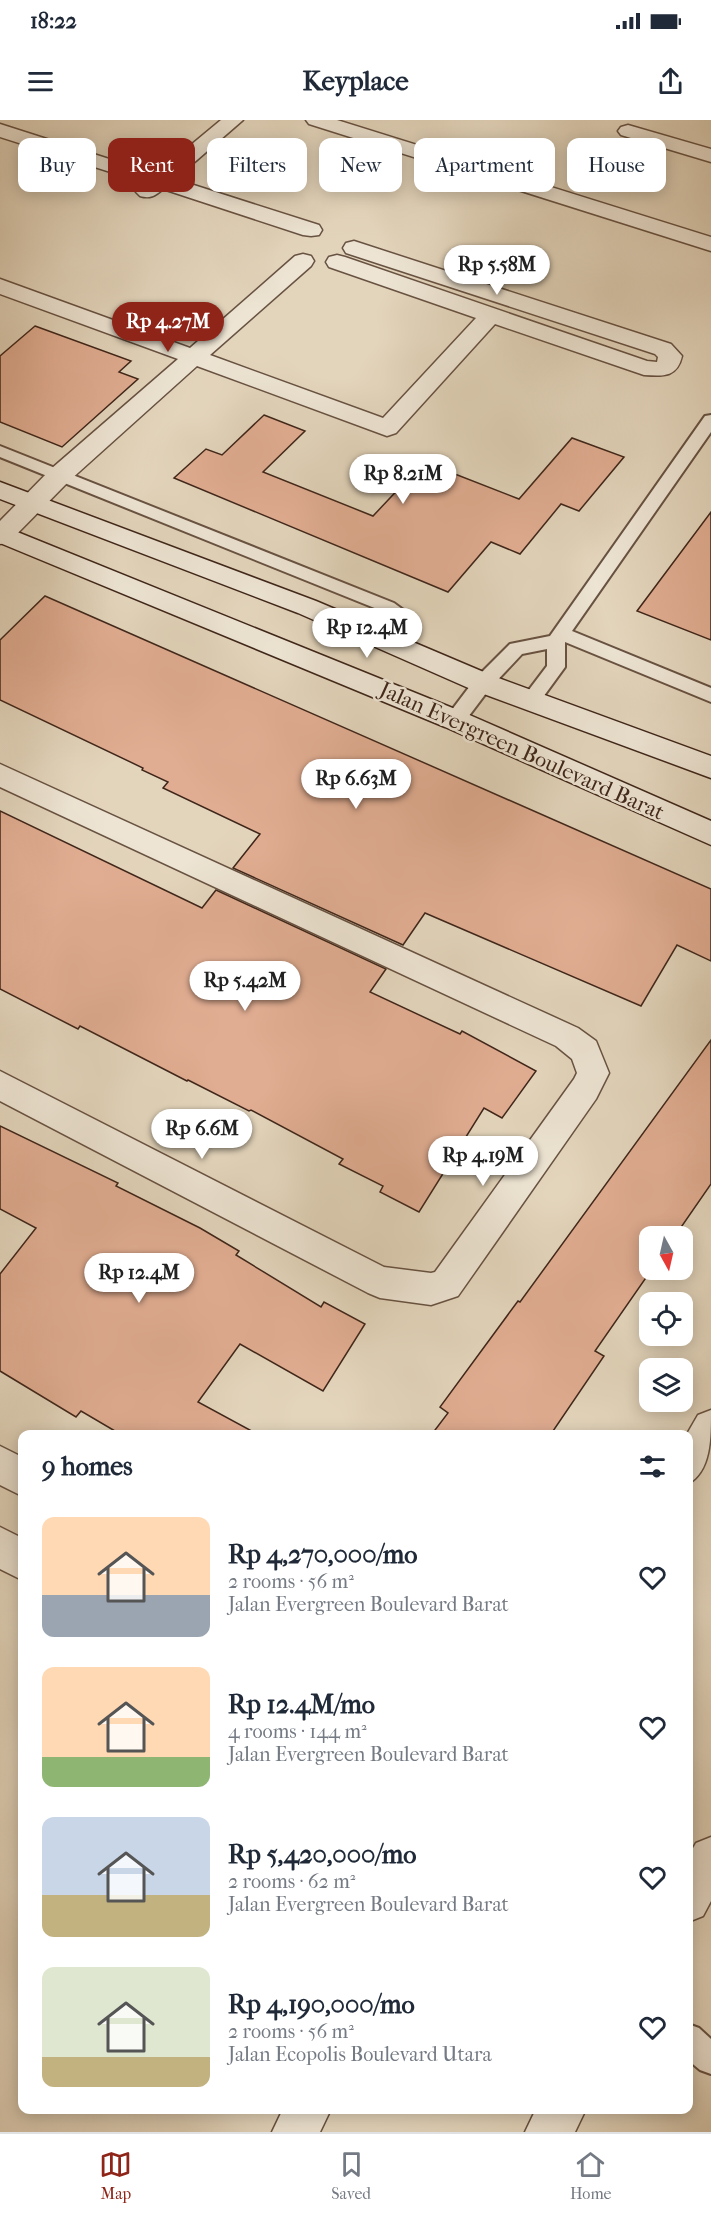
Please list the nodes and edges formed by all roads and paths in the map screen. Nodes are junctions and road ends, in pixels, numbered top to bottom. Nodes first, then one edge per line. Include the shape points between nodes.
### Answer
1 (233, 120) edge
2 (316, 120) edge
3 (0, 130) edge
4 (628, 131) dead end
5 (0, 148) edge
6 (195, 152) edge
7 (711, 156) edge
8 (108, 165) edge
9 (148, 192) edge
10 (194, 192) edge
11 (142, 197) junction
12 (163, 204) dead end
13 (325, 230) junction
14 (711, 244) edge
15 (346, 255) junction
16 (303, 261) junction
17 (0, 286) edge
18 (491, 315) junction
19 (194, 358) junction
20 (711, 420) edge
21 (0, 452) edge
22 (60, 475) junction
23 (0, 490) edge
24 (33, 505) junction
25 (1, 534) edge
26 (559, 637) junction
27 (400, 646) junction
28 (483, 683) junction
29 (711, 695) edge
30 (531, 699) junction
31 (455, 720) junction
32 (711, 767) edge
33 (0, 775) edge
34 (711, 834) edge
35 (0, 1085) edge
36 (711, 1428) edge
37 (693, 1458) edge
38 (0, 1464) edge
39 (18, 1475) edge
40 (0, 1546) edge
41 (18, 1558) edge
42 (711, 1858) edge
43 (693, 1892) edge
44 (693, 2043) edge
45 (711, 2059) edge
46 (305, 2114) edge
47 (560, 2114) edge
48 (295, 2132) edge
49 (548, 2132) edge

1 - 6 street
2 - 14 street
3 - 8 street
4 - 7 street
5 - 11 street
9 - 11 street
10 - 13 street
11 - 12 street
13 - 15 street via 346,234 353,241
13 - 16 street via 300,234 293,241 291,248
15 - 16 street via 326,264
15 - 18 street
15 - 18 street via 663,349 670,356 668,366 644,368
16 - 19 street
17 - 19 street
18 - 19 street via 387,428
19 - 22 street
20 - 26 lane
21 - 22 lane
22 - 24 street
22 - 27 lane via 388,607 403,618 408,632
23 - 24 street, Jalan Evergreen Boulevard Barat
24 - 25 street
24 - 27 street, Jalan Evergreen Boulevard Barat via 307,607
25 - 31 street, Jalan Evergreen Boulevard Barat
26 - 28 lane via 516,649
26 - 29 lane
26 - 30 lane via 556,666
27 - 28 street, Jalan Evergreen Boulevard Barat
28 - 30 street, Jalan Evergreen Boulevard Barat
28 - 31 lane
30 - 32 street, Jalan Evergreen Boulevard Barat
31 - 34 street, Jalan Evergreen Boulevard Barat
33 - 35 street via 567,1037 585,1051 593,1073 446,1285 431,1288 380,1282
36 - 37 street
38 - 39 street
40 - 41 street
42 - 43 street
44 - 45 lane
46 - 48 street
47 - 49 street

